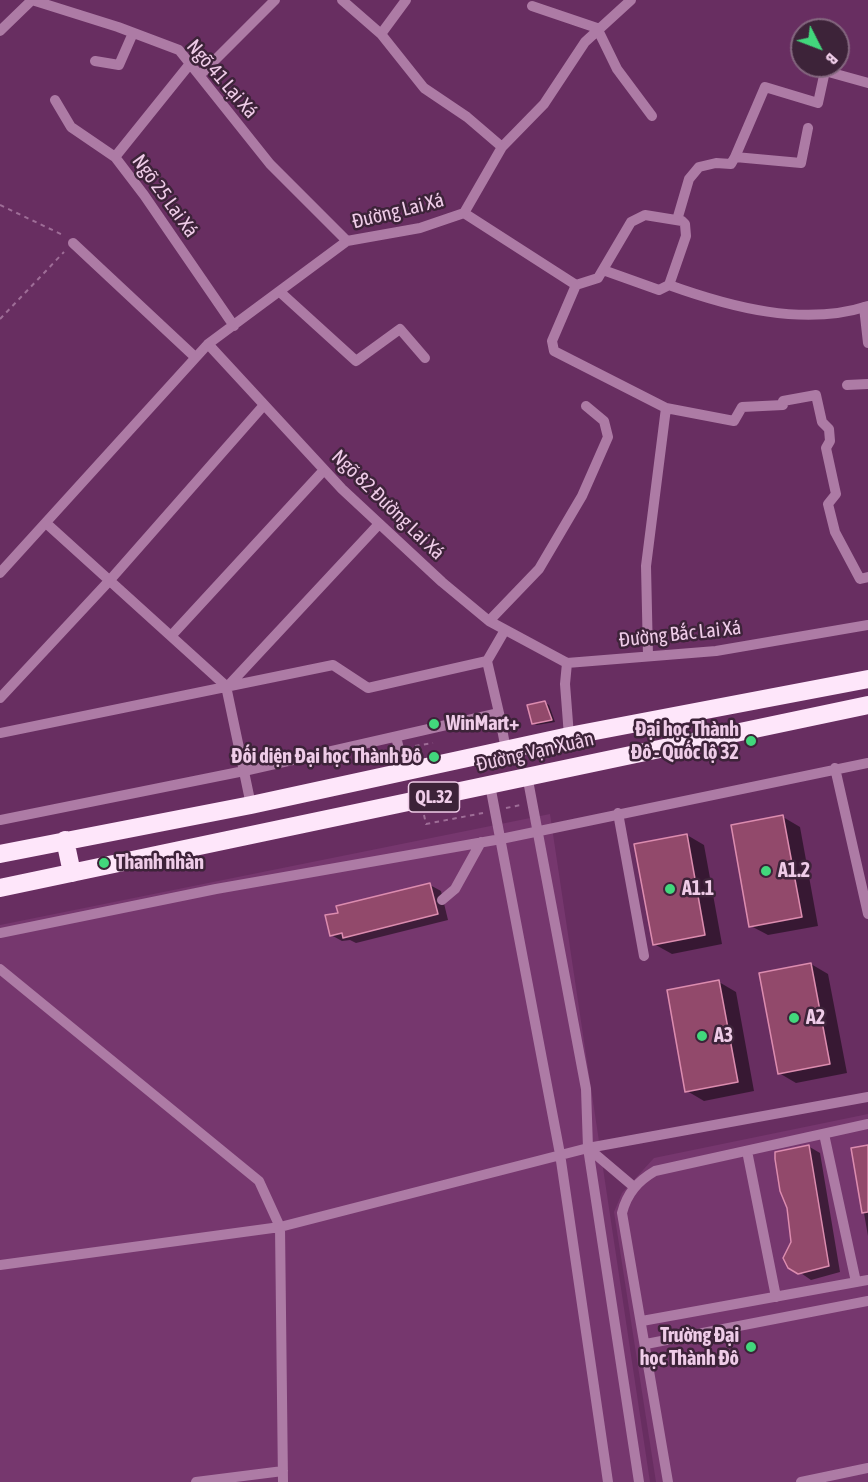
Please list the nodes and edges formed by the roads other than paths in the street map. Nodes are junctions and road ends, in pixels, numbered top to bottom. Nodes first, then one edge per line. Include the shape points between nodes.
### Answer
1 (32, 0) edge
2 (275, 0) edge
3 (342, 0) edge
4 (406, 0) edge
5 (631, 0) edge
6 (532, 6) dead end
7 (597, 28) junction
8 (0, 31) edge
9 (133, 33) junction
10 (381, 34) junction
11 (95, 61) dead end
12 (189, 65) junction
13 (200, 75) junction
14 (868, 83) edge
15 (55, 100) dead end
16 (652, 116) dead end
17 (808, 128) dead end
18 (502, 147) junction
19 (115, 157) junction
20 (735, 157) junction
21 (464, 213) junction
22 (677, 220) junction
23 (347, 242) junction
24 (73, 243) road end
25 (603, 270) junction
26 (576, 285) junction
27 (669, 285) junction
28 (280, 292) junction
29 (866, 306) edge
30 (234, 326) junction
31 (868, 343) edge
32 (208, 344) junction
33 (195, 357) junction
34 (425, 358) dead end
35 (868, 384) edge
36 (847, 385) dead end
37 (264, 405) junction
38 (586, 406) dead end
39 (666, 408) junction
40 (324, 470) junction
41 (46, 523) junction
42 (379, 524) junction
43 (0, 573) edge
44 (868, 577) edge
45 (110, 580) junction
46 (489, 621) junction
47 (868, 624) edge
48 (505, 630) junction
49 (171, 636) junction
50 (648, 656) junction
51 (487, 661) junction
52 (567, 663) junction
53 (868, 679) edge
54 (227, 686) junction
55 (0, 698) edge
56 (868, 705) edge
57 (499, 713) junction
58 (0, 733) edge
59 (568, 736) junction
60 (396, 737) junction
61 (506, 750) junction
62 (868, 763) edge
63 (835, 768) junction
64 (244, 771) junction
65 (405, 772) junction
66 (527, 775) junction
67 (490, 784) junction
68 (251, 805) junction
69 (618, 813) junction
70 (0, 820) edge
71 (536, 830) junction
72 (501, 839) junction
73 (65, 840) junction
74 (481, 842) junction
75 (0, 854) edge
76 (72, 873) junction
77 (0, 888) edge
78 (442, 900) dead end
79 (868, 914) edge
80 (0, 933) edge
81 (644, 956) dead end
82 (0, 969) edge
83 (868, 1097) edge
84 (868, 1124) edge
85 (824, 1134) junction
86 (588, 1148) junction
87 (747, 1150) junction
88 (560, 1154) junction
89 (634, 1187) junction
90 (280, 1227) junction
91 (0, 1265) edge
92 (868, 1280) edge
93 (856, 1282) junction
94 (776, 1297) junction
95 (868, 1301) edge
96 (642, 1321) junction
97 (646, 1344) junction
98 (864, 1469) edge
99 (283, 1477) edge
100 (196, 1482) edge
101 (608, 1482) edge
102 (639, 1482) edge
103 (668, 1482) edge
104 (801, 1482) edge
105 (862, 1482) edge

1 - 8 street
1 - 9 street, Ngõ 41 Lại Xá
2 - 13 street
3 - 10 street
4 - 10 street
5 - 7 street
6 - 7 street
7 - 16 street via 616,69
7 - 18 street via 543,104
9 - 11 street via 119,65
9 - 12 street, Ngõ 41 Lại Xá via 179,50
10 - 18 street via 424,88
12 - 13 street, Ngõ 41 Lại Xá
12 - 19 street
13 - 23 street, Ngõ 41 Lại Xá via 270,164
14 - 20 street via 825,71 818,103 765,87
15 - 19 street, Ngõ 25 Lai Xá via 70,128
17 - 20 street via 801,163
18 - 21 street
19 - 30 street, Ngõ 25 Lai Xá
20 - 22 street via 731,164 699,167 689,180
21 - 23 street, Đường Lai Xá via 420,228
21 - 26 street, Đường Lai Xá
22 - 25 street via 645,215 631,222
22 - 27 street via 687,229
23 - 28 street, Đường Lai Xá
24 - 33 street
25 - 26 street via 598,278
25 - 27 street via 659,290
26 - 39 street via 552,341 554,351
27 - 29 street via 750,308 803,315
28 - 30 street, Đường Lai Xá
28 - 34 street via 356,361 400,329
29 - 31 street
30 - 32 street, Đường Lai Xá
32 - 33 street, Đường Lai Xá
32 - 37 street, Ngõ 82 Đường Lai Xá
33 - 41 street, Đường Lai Xá
35 - 36 street
37 - 40 street, Ngõ 82 Đường Lai Xá
37 - 45 street
38 - 46 street via 604,422 608,437 582,496 539,569
39 - 44 street via 734,422 742,407 816,395 822,422 829,429 826,448 836,494 828,504 835,532 860,579
39 - 50 street via 646,566
40 - 42 street, Ngõ 82 Đường Lai Xá
40 - 49 street
41 - 43 street, Đường Lai Xá
41 - 45 street
42 - 46 street, Ngõ 82 Đường Lai Xá
42 - 54 street
45 - 49 street
45 - 55 street
46 - 48 street, Ngõ 82 Đường Lai Xá
47 - 50 street, Đường Bắc Lai Xá via 716,651
48 - 51 street
48 - 52 street, Ngõ 82 Đường Lai Xá
49 - 54 street
50 - 52 street, Đường Bắc Lai Xá
51 - 54 street via 368,687 333,665
51 - 57 street
52 - 59 street
53 - 59 highway, Đường Vạn Xuân / QL.32
54 - 58 street
54 - 64 street
56 - 66 highway, Đường Vạn Xuân / QL.32
57 - 60 street
57 - 61 street
59 - 61 highway, Đường Vạn Xuân / QL.32
60 - 64 street
60 - 65 street
61 - 65 highway, Đường Vạn Xuân / QL.32
62 - 63 street
63 - 69 street
63 - 79 street
64 - 68 street
64 - 70 street
65 - 68 highway, Đường Vạn Xuân / QL.32
66 - 67 highway, Đường Vạn Xuân / QL.32
66 - 71 street
67 - 72 street
67 - 76 highway, Đường Vạn Xuân / QL.32
68 - 73 highway, Đường Vạn Xuân / QL.32
69 - 71 street
69 - 81 street
71 - 72 street
71 - 86 street via 586,1089
72 - 74 street
72 - 88 street
73 - 75 highway, Đường Vạn Xuân / QL.32
73 - 76 highway
74 - 78 street via 455,889
74 - 80 street via 216,889
76 - 77 highway, Đường Vạn Xuân / QL.32
82 - 90 street via 259,1181
83 - 86 street
84 - 85 street
85 - 87 street
85 - 93 street
86 - 88 street
86 - 89 street
86 - 102 street
87 - 89 street via 655,1170
87 - 94 street
88 - 90 street
88 - 101 street
89 - 96 street via 622,1213
90 - 91 street
90 - 99 street
92 - 93 street
93 - 94 street
94 - 96 street
95 - 97 street
96 - 97 street
97 - 103 street
98 - 104 street
98 - 105 street
99 - 100 street

